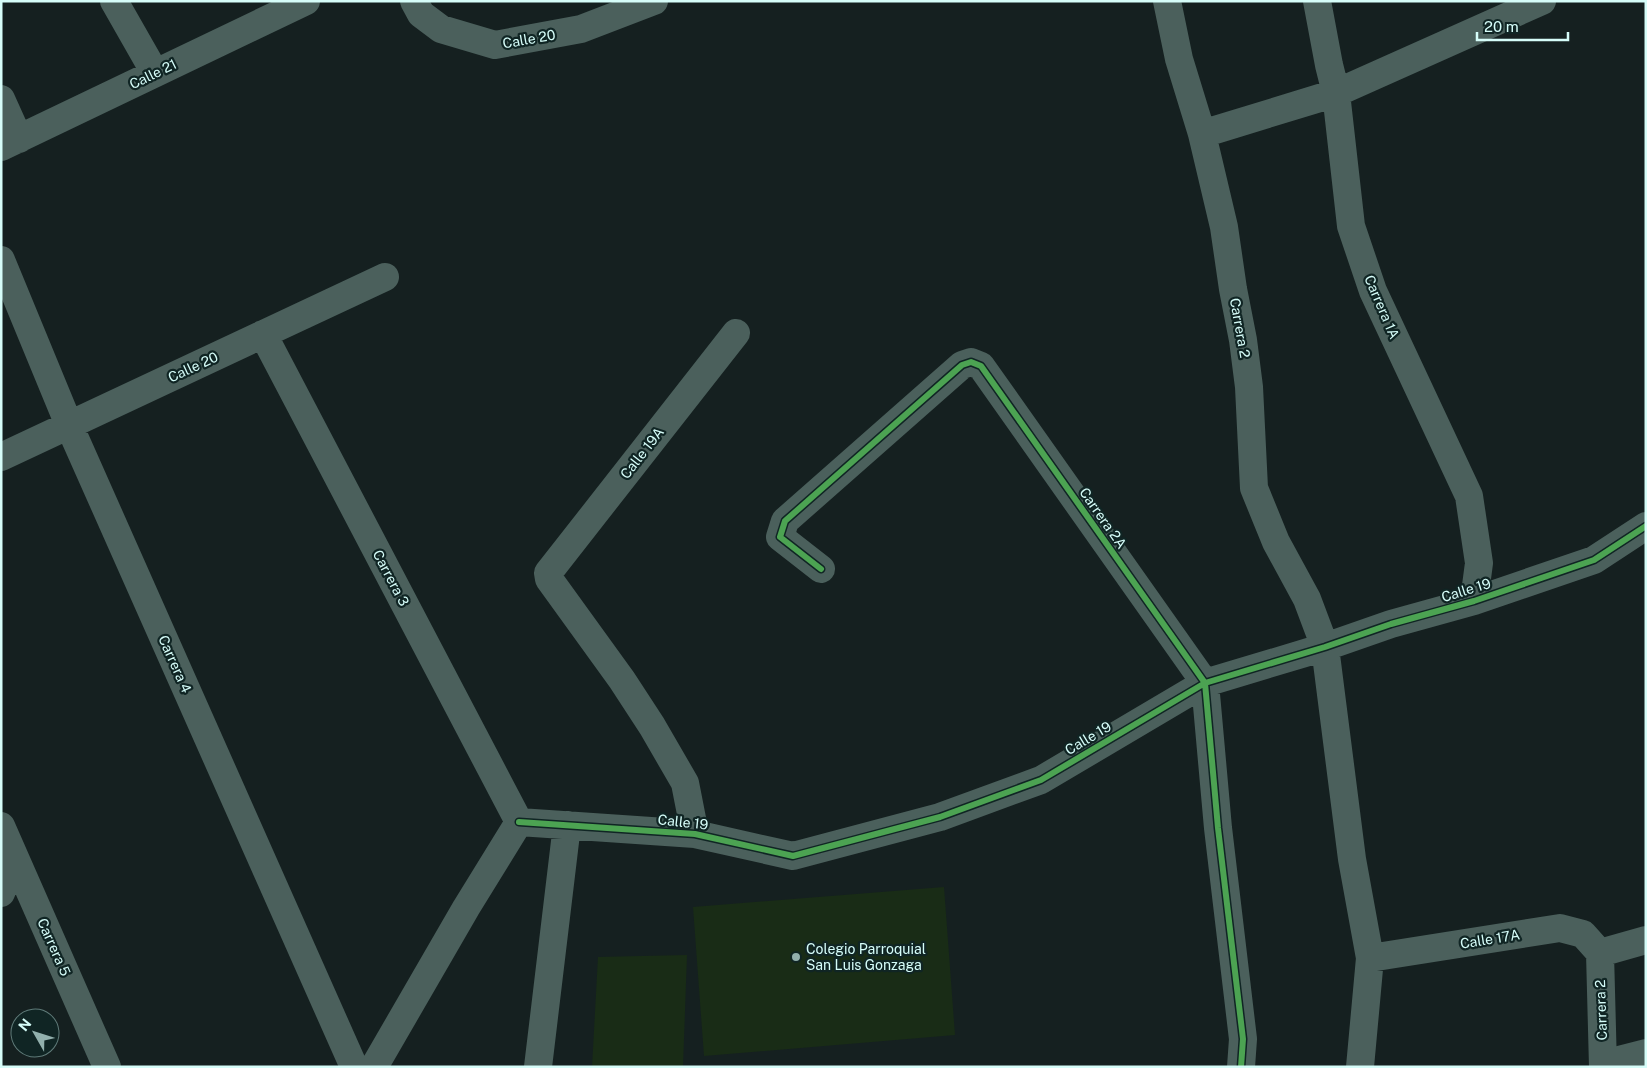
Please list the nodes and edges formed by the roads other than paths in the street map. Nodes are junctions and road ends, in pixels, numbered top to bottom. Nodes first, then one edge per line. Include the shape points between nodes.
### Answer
1 (114, 1) edge
2 (306, 1) edge
3 (414, 1) edge
4 (654, 1) edge
5 (1166, 1) edge
6 (1317, 1) edge
7 (1542, 1) edge
8 (271, 9) edge
9 (155, 73) junction
10 (1336, 93) junction
11 (1, 99) edge
12 (1202, 134) junction
13 (10, 143) edge
14 (1, 260) edge
15 (385, 277) dead end
16 (736, 333) dead end
17 (263, 334) junction
18 (69, 425) junction
19 (1, 457) edge
20 (1646, 526) edge
21 (822, 569) dead end
22 (1474, 601) junction
23 (1325, 647) junction
24 (1205, 683) junction
25 (519, 822) junction
26 (567, 825) junction
27 (1, 826) edge
28 (695, 834) junction
29 (15, 859) junction
30 (1, 893) edge
31 (1646, 940) edge
32 (1600, 954) junction
33 (1370, 958) junction
34 (1646, 1053) edge
35 (1603, 1065) edge
36 (106, 1067) edge
37 (354, 1067) edge
38 (374, 1067) edge
39 (538, 1067) edge
40 (1241, 1067) edge
41 (1360, 1067) edge

1 - 9 street
2 - 8 street, Calle 21
3 - 4 street, Calle 20 via 421,14 441,29 495,45 581,29
5 - 12 street, Carrera 2 via 1179,59
6 - 10 street, Carrera 1A
7 - 10 street
8 - 9 street, Calle 21
9 - 13 street, Calle 21
10 - 12 street
10 - 22 street, Carrera 1A via 1351,226 1373,291 1469,496 1479,563
11 - 13 street
12 - 23 street, Carrera 2 via 1224,227 1244,340 1254,488 1276,542 1307,599
14 - 18 street, Carrera 4
15 - 17 street, Calle 20
16 - 28 street, Calle 19A via 548,574 622,680 685,783
17 - 18 street, Calle 20
17 - 25 street, Carrera 3
18 - 19 street, Calle 20
18 - 37 street, Carrera 4
20 - 22 street, Calle 19 via 1594,560
21 - 24 street, Carrera 2A via 780,538 784,521 962,365 971,362 981,366
22 - 23 street, Calle 19 via 1391,624
23 - 24 street, Calle 19
23 - 33 street, Carrera 2 via 1352,859
24 - 28 street, Calle 19 via 1041,780 940,817 793,856
24 - 40 street via 1218,828 1243,1038
25 - 26 street, Calle 19
25 - 38 street
26 - 28 street, Calle 19
26 - 39 street
27 - 29 street, Carrera 5
29 - 30 street
29 - 36 street, Carrera 5
31 - 32 street
32 - 33 street, Calle 17A via 1582,934 1560,928
32 - 35 street, Carrera 2
33 - 41 street, Carrera 2
34 - 35 street

